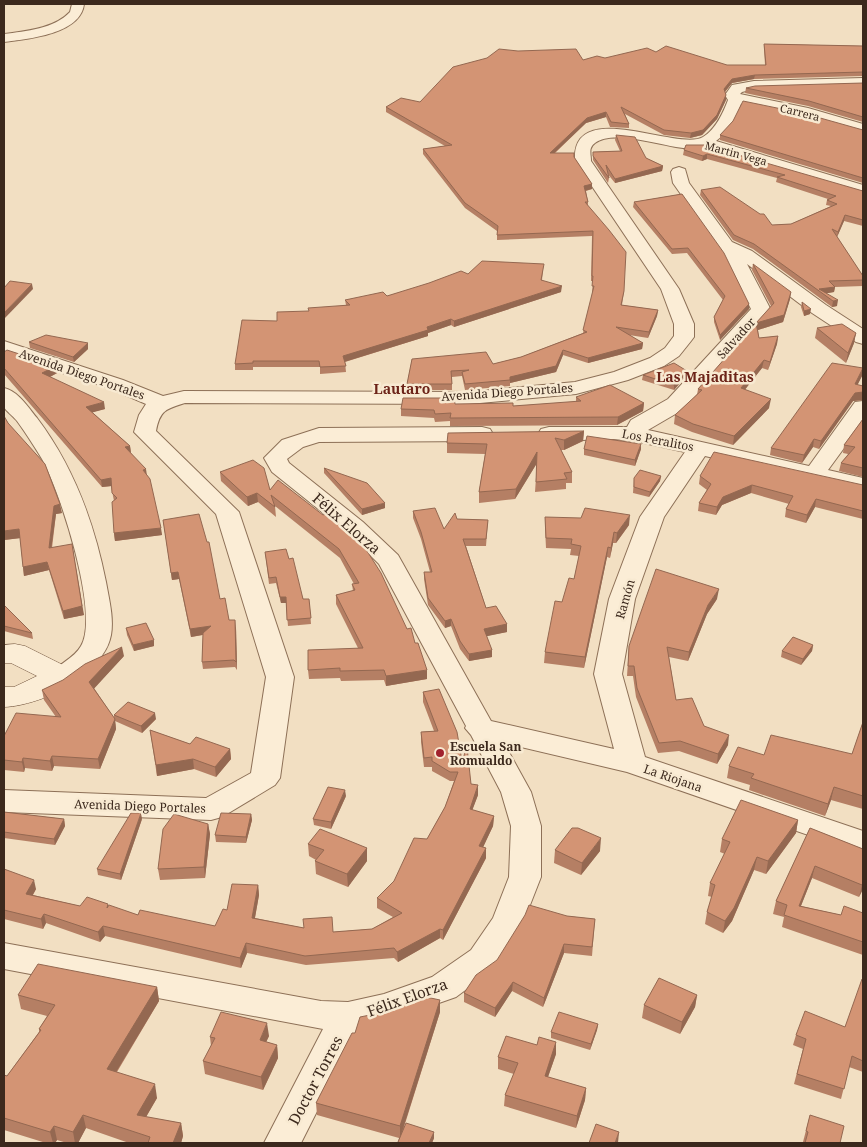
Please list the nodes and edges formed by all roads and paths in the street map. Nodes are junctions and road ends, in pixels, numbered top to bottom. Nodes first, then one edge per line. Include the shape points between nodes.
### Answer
1 (78, 4) edge
2 (4, 38) edge
3 (863, 82) edge
4 (736, 99) junction
5 (863, 130) edge
6 (606, 133) joint
7 (705, 143) junction
8 (679, 172) dead end
9 (863, 190) edge
10 (726, 245) junction
11 (863, 338) edge
12 (4, 347) edge
13 (4, 394) edge
14 (160, 404) junction
15 (863, 407) edge
16 (503, 434) edge
17 (530, 434) edge
18 (635, 434) junction
19 (699, 448) junction
20 (815, 473) junction
21 (863, 485) edge
22 (4, 654) edge
23 (62, 678) junction
24 (4, 697) edge
25 (479, 728) junction
26 (632, 763) junction
27 (4, 801) edge
28 (863, 843) edge
29 (4, 956) edge
30 (348, 1016) junction
31 (282, 1143) edge

1 - 2 street via 77,12 68,22
3 - 4 street via 754,85 737,88 732,95
4 - 5 street, Carrera via 808,112
4 - 7 street via 717,133
6 - 7 street, Martin Vega via 680,143
6 - 14 street, Avenida Diego Portales via 589,139 582,149 583,161 670,289 684,324 684,337 672,352 657,362 576,388 469,398 184,398
7 - 9 street, Martin Vega
8 - 10 street, Salvador via 681,183
10 - 11 street, Salvador via 746,254
10 - 18 street, Salvador via 761,310 676,404 639,425
12 - 14 street, Avenida Diego Portales via 116,384
13 - 23 street via 47,448 69,489 89,558 100,627 93,651
14 - 27 street, Avenida Diego Portales via 148,414 145,432 228,512 280,677 265,778 211,809
15 - 20 street
16 - 25 street, Félix Elorza via 320,435 300,439 283,448 275,458 280,467 355,527 389,560
17 - 18 street, Los Peralitos
18 - 19 street, Los Peralitos
19 - 20 street, Los Peralitos
19 - 26 street, Ramón via 652,517 622,598 608,674
20 - 21 street, Los Peralitos
22 - 23 street via 15,653
23 - 24 street via 18,697
25 - 26 street, La Riojana
25 - 30 street, Félix Elorza via 516,792 526,826 525,877 507,923 483,959 444,987 385,1008
26 - 28 street, La Riojana
29 - 30 street, Félix Elorza via 321,1015
30 - 31 street, Doctor Torres

